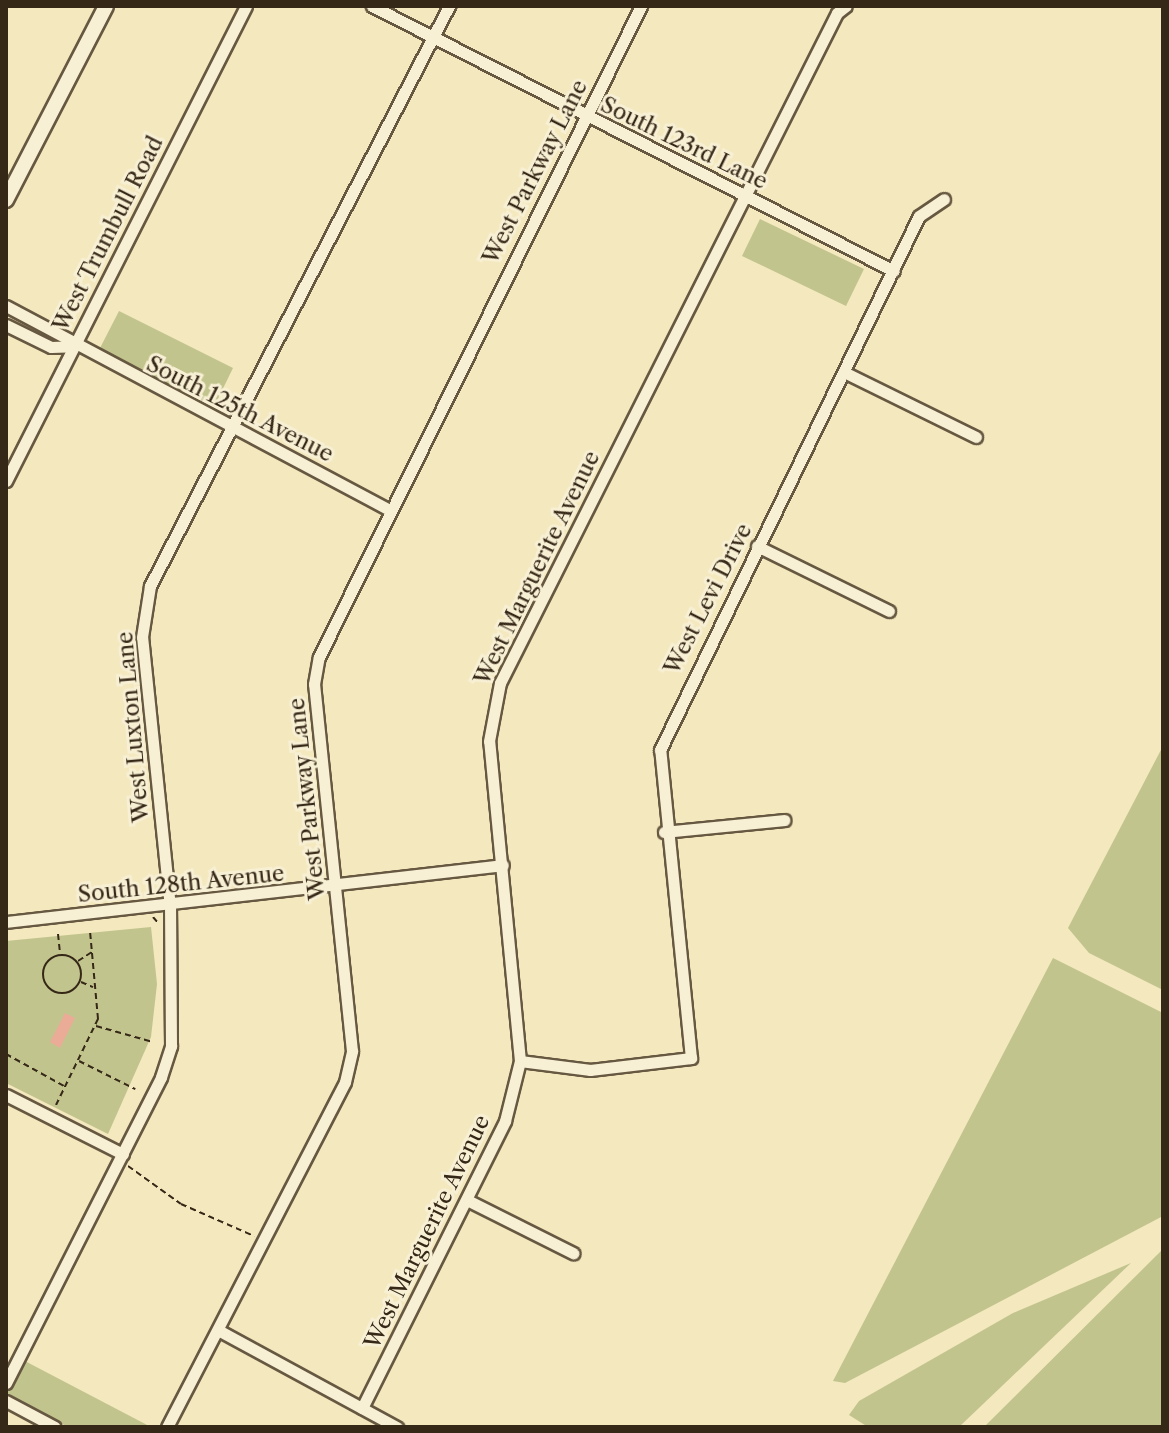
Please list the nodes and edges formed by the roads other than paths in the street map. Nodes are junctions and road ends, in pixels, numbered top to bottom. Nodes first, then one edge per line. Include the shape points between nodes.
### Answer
1 (106, 6) edge
2 (246, 6) edge
3 (372, 6) edge
4 (449, 6) edge
5 (641, 6) edge
6 (846, 6) edge
7 (434, 37) junction
8 (586, 116) junction
9 (745, 195) junction
10 (944, 199) dead end
11 (6, 200) edge
12 (894, 271) junction
13 (6, 306) edge
14 (6, 325) edge
15 (74, 346) junction
16 (844, 372) junction
17 (229, 425) junction
18 (976, 437) dead end
19 (6, 481) edge
20 (387, 509) junction
21 (757, 546) junction
22 (889, 611) dead end
23 (784, 820) dead end
24 (664, 832) junction
25 (503, 865) junction
26 (337, 887) junction
27 (170, 907) junction
28 (6, 922) edge
29 (520, 1061) junction
30 (6, 1095) edge
31 (123, 1154) junction
32 (467, 1200) junction
33 (573, 1253) dead end
34 (218, 1330) junction
35 (6, 1383) edge
36 (6, 1401) edge
37 (362, 1408) junction
38 (55, 1427) edge
39 (167, 1427) edge
40 (397, 1427) edge

1 - 11 street
2 - 15 street, West Trumbull Road
3 - 7 street, South 123rd Lane
4 - 7 street, West Luxton Lane
5 - 8 street, West Parkway Lane
6 - 9 street, West Marguerite Avenue
7 - 8 street, South 123rd Lane
7 - 17 street, West Luxton Lane
8 - 9 street, South 123rd Lane
8 - 20 street, West Parkway Lane
9 - 12 street, South 123rd Lane
9 - 25 street, West Marguerite Avenue via 500,683 489,741
10 - 12 street, West Levi Drive via 919,216
12 - 16 street, West Levi Drive
13 - 15 street, South 125th Avenue via 56,330
14 - 15 street, South 125th Avenue via 51,347
15 - 17 street, South 125th Avenue
15 - 19 street, West Trumbull Road
16 - 18 street
16 - 21 street, West Levi Drive
17 - 20 street, South 125th Avenue
17 - 27 street, West Luxton Lane via 150,586 142,637
20 - 26 street, West Parkway Lane via 328,632 314,684
21 - 22 street
21 - 24 street, West Levi Drive via 668,725 659,780
23 - 24 street
24 - 29 street, West Levi Drive via 691,1058 590,1070
25 - 26 street, South 128th Avenue
25 - 29 street, West Marguerite Avenue
26 - 27 street, South 128th Avenue
26 - 34 street, West Parkway Lane via 352,1051 345,1082
27 - 28 street, South 128th Avenue
27 - 31 street, West Luxton Lane via 171,1046
29 - 32 street, West Marguerite Avenue via 505,1121
30 - 31 street
31 - 35 street, West Luxton Lane
32 - 33 street
32 - 37 street, West Marguerite Avenue
34 - 37 street
34 - 39 street, West Parkway Lane
36 - 38 street
37 - 40 street

